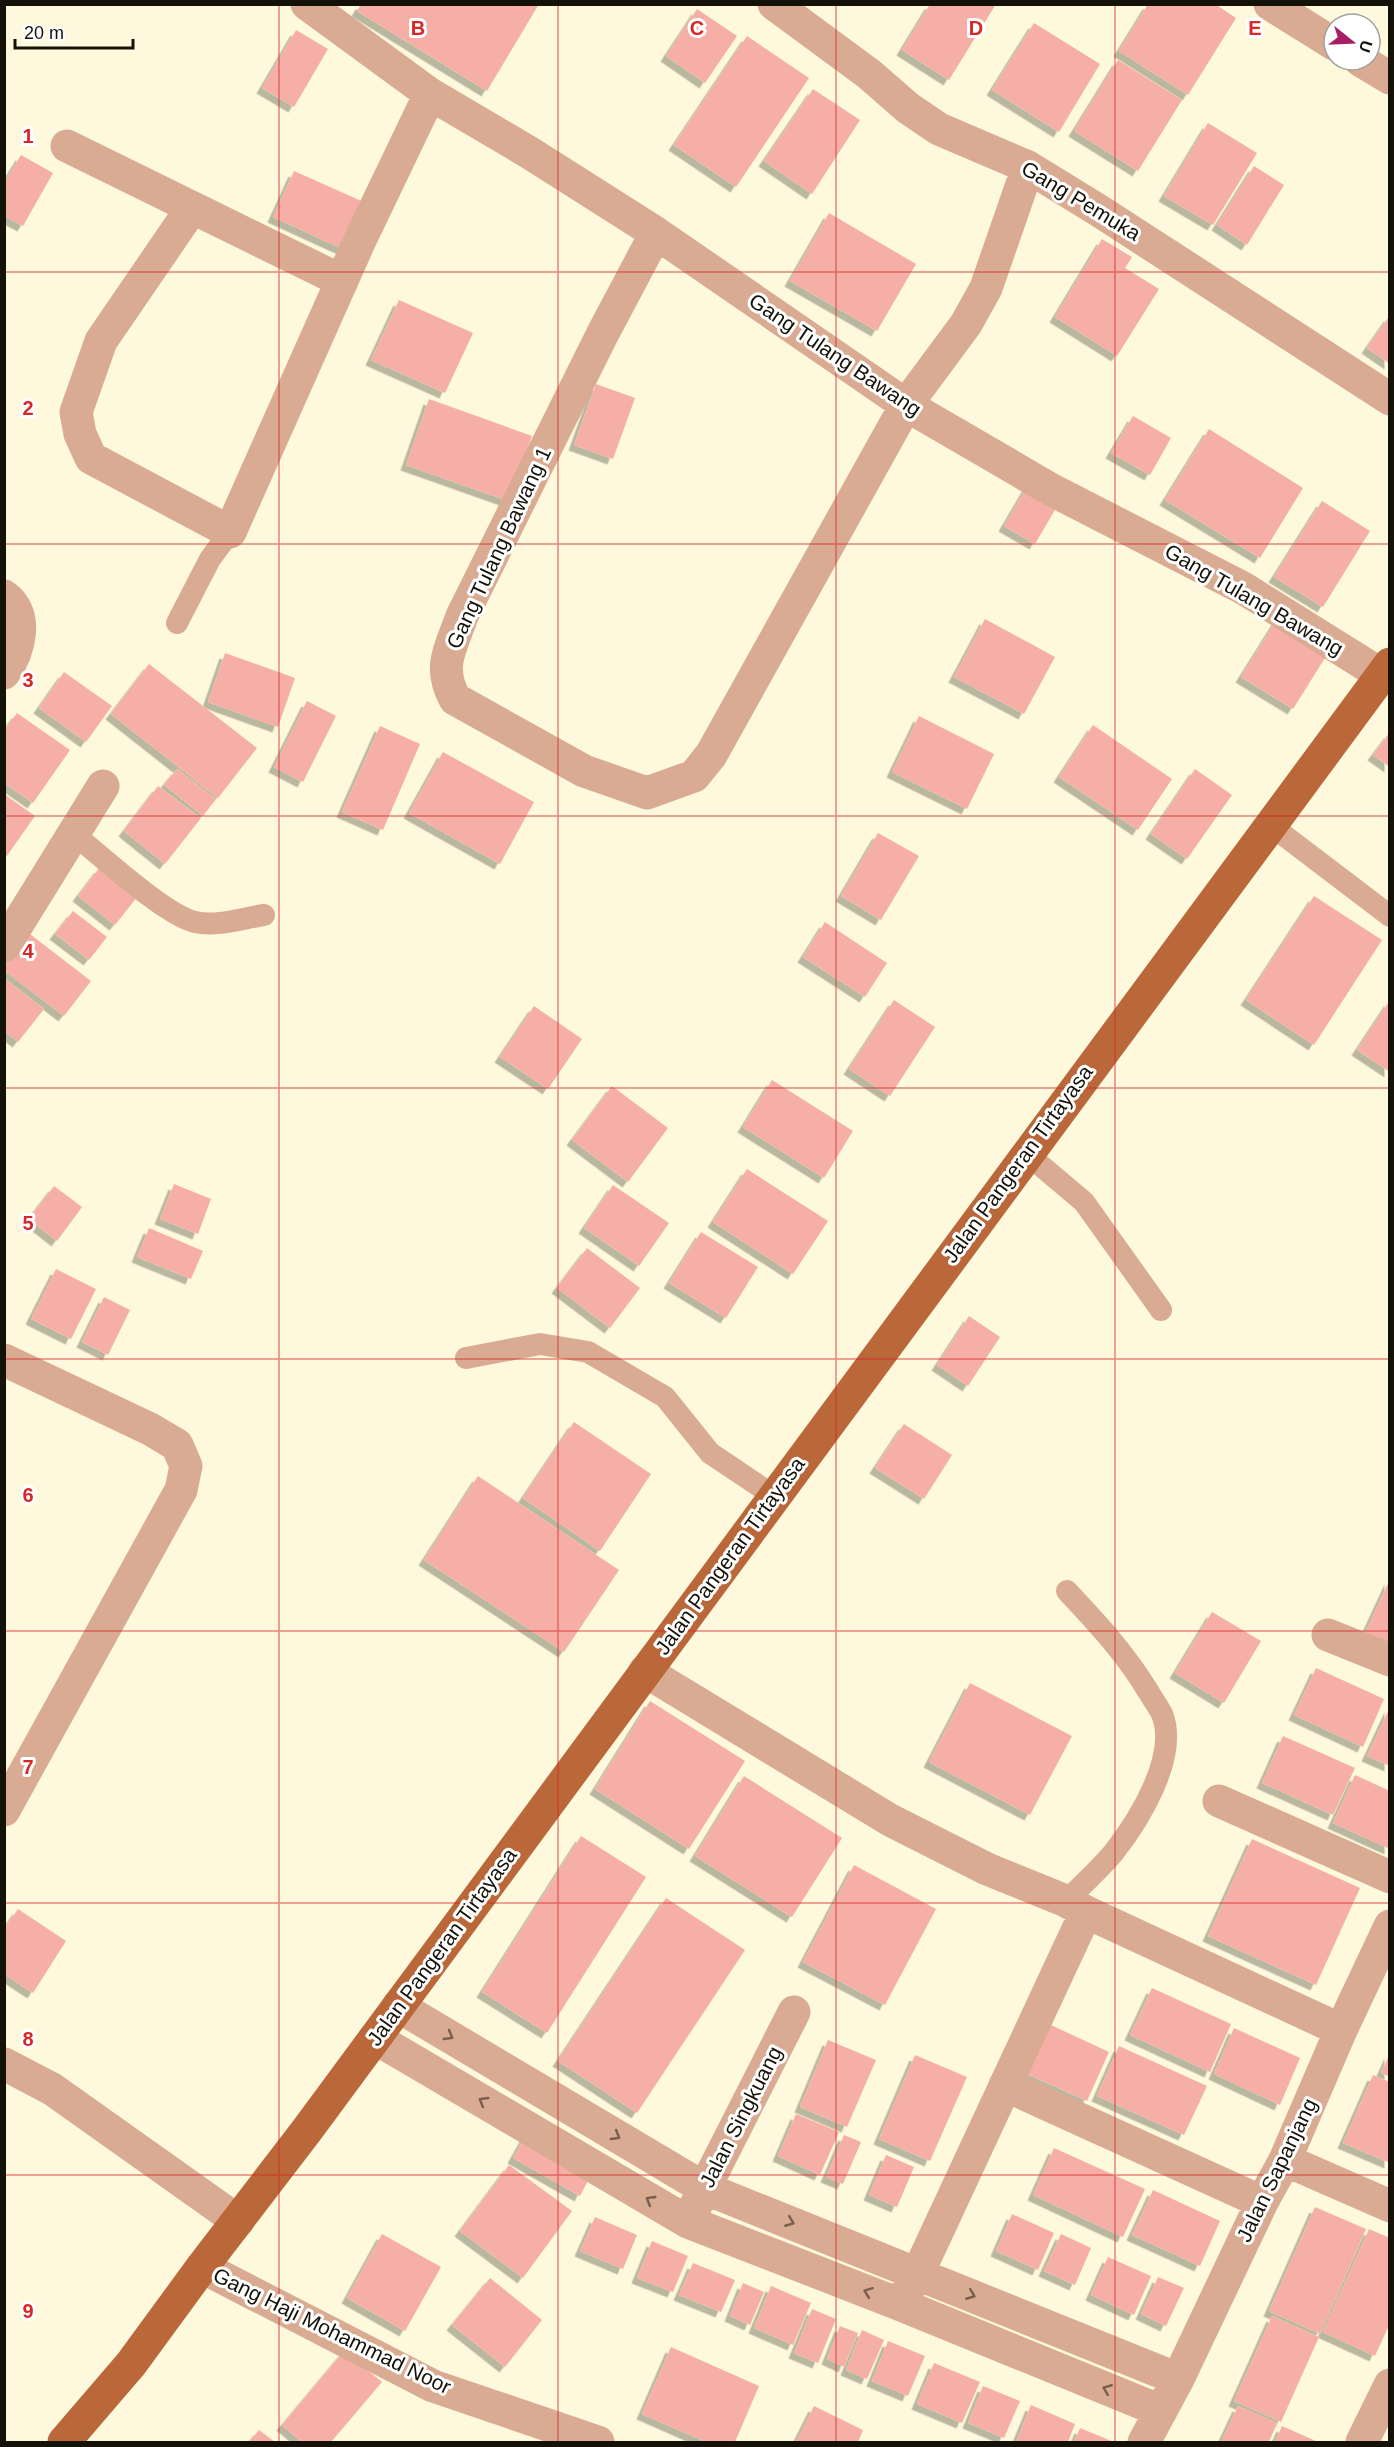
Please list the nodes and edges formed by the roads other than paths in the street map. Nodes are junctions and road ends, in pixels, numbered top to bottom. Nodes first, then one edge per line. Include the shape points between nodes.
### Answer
1 (307, 4) edge
2 (774, 4) edge
3 (1279, 7) edge
4 (1322, 36) edge
5 (430, 94) junction
6 (67, 146) dead end
7 (1028, 167) junction
8 (192, 208) junction
9 (656, 233) junction
10 (342, 281) junction
11 (1389, 399) edge
12 (906, 405) junction
13 (230, 532) junction
14 (4, 596) edge
15 (177, 623) dead end
16 (1386, 669) edge
17 (4, 674) edge
18 (103, 786) dead end
19 (1269, 824) junction
20 (75, 835) junction
21 (264, 915) dead end
22 (1389, 916) edge
23 (4, 946) edge
24 (1026, 1153) junction
25 (1161, 1310) dead end
26 (466, 1358) dead end
27 (4, 1360) edge
28 (774, 1496) junction
29 (1067, 1592) dead end
30 (1328, 1635) dead end
31 (1389, 1659) edge
32 (645, 1671) junction
33 (1219, 1801) dead end
34 (4, 1810) edge
35 (1389, 1877) edge
36 (1076, 1906) junction
37 (1389, 1926) edge
38 (398, 2006) junction
39 (794, 2012) dead end
40 (1341, 2030) junction
41 (375, 2038) junction
42 (4, 2064) edge
43 (1005, 2085) junction
44 (1285, 2160) junction
45 (704, 2188) junction
46 (1262, 2202) junction
47 (1389, 2206) edge
48 (238, 2221) junction
49 (688, 2222) junction
50 (202, 2267) junction
51 (918, 2273) junction
52 (899, 2304) junction
53 (1178, 2379) junction
54 (1389, 2385) edge
55 (1161, 2411) junction
56 (64, 2442) edge
57 (598, 2442) edge
58 (1144, 2442) edge
59 (1362, 2442) edge

1 - 5 street, Gang Tulang Bawang
2 - 7 street, Gang Pemuka via 939,129
3 - 4 street
5 - 9 street, Gang Tulang Bawang
5 - 10 street
6 - 8 street
7 - 11 street, Gang Pemuka
7 - 12 street, Gang Tulang Bawang 1 via 986,288 966,324
8 - 10 street
8 - 13 street via 101,341 76,412 80,434 91,458
9 - 12 street, Gang Tulang Bawang
9 - 12 street, Gang Tulang Bawang 1 via 462,616 446,661 446,683 455,699 584,771 647,793 694,776 711,755
10 - 13 street
12 - 16 street, Gang Tulang Bawang via 1052,490 1243,588
13 - 15 lane via 210,559
14 - 17 street via 14,603 20,634 13,660
16 - 19 main road, Jalan Pangeran Tirtayasa
18 - 20 street
19 - 22 lane
19 - 24 main road, Jalan Pangeran Tirtayasa
20 - 21 lane via 149,895 184,917 196,922 220,922
20 - 23 street
24 - 25 lane via 1084,1202
24 - 28 main road, Jalan Pangeran Tirtayasa
26 - 28 lane via 540,1344 588,1352 665,1397 710,1452
27 - 34 street via 159,1434 177,1445 186,1466 181,1490
28 - 32 main road, Jalan Pangeran Tirtayasa
29 - 36 lane via 1113,1639 1137,1674 1162,1716 1166,1750 1150,1795
30 - 31 street
32 - 36 street via 890,1820 987,1869
32 - 38 main road, Jalan Pangeran Tirtayasa
33 - 35 street
36 - 40 street
36 - 43 street
37 - 40 street, Jalan Sapanjang
38 - 41 main road, Jalan Pangeran Tirtayasa
38 -> 45 street
39 - 45 street, Jalan Singkuang
40 - 44 street, Jalan Sapanjang
41 - 48 main road, Jalan Pangeran Tirtayasa
49 -> 41 street
42 - 48 street via 52,2089
43 - 46 street
43 - 51 street
44 - 46 street, Jalan Sapanjang
44 - 47 street
45 - 49 street, Jalan Singkuang
45 -> 51 street
46 - 53 street, Jalan Sapanjang
48 - 50 main road, Jalan Pangeran Tirtayasa
52 -> 49 street
50 - 56 main road, Jalan Pangeran Tirtayasa via 131,2364
50 - 57 street, Gang Haji Mohammad Noor via 433,2386
51 - 52 street
51 -> 53 street
55 -> 52 street
53 - 55 street, Jalan Sapanjang
54 - 59 street
55 - 58 street, Jalan Sapanjang

